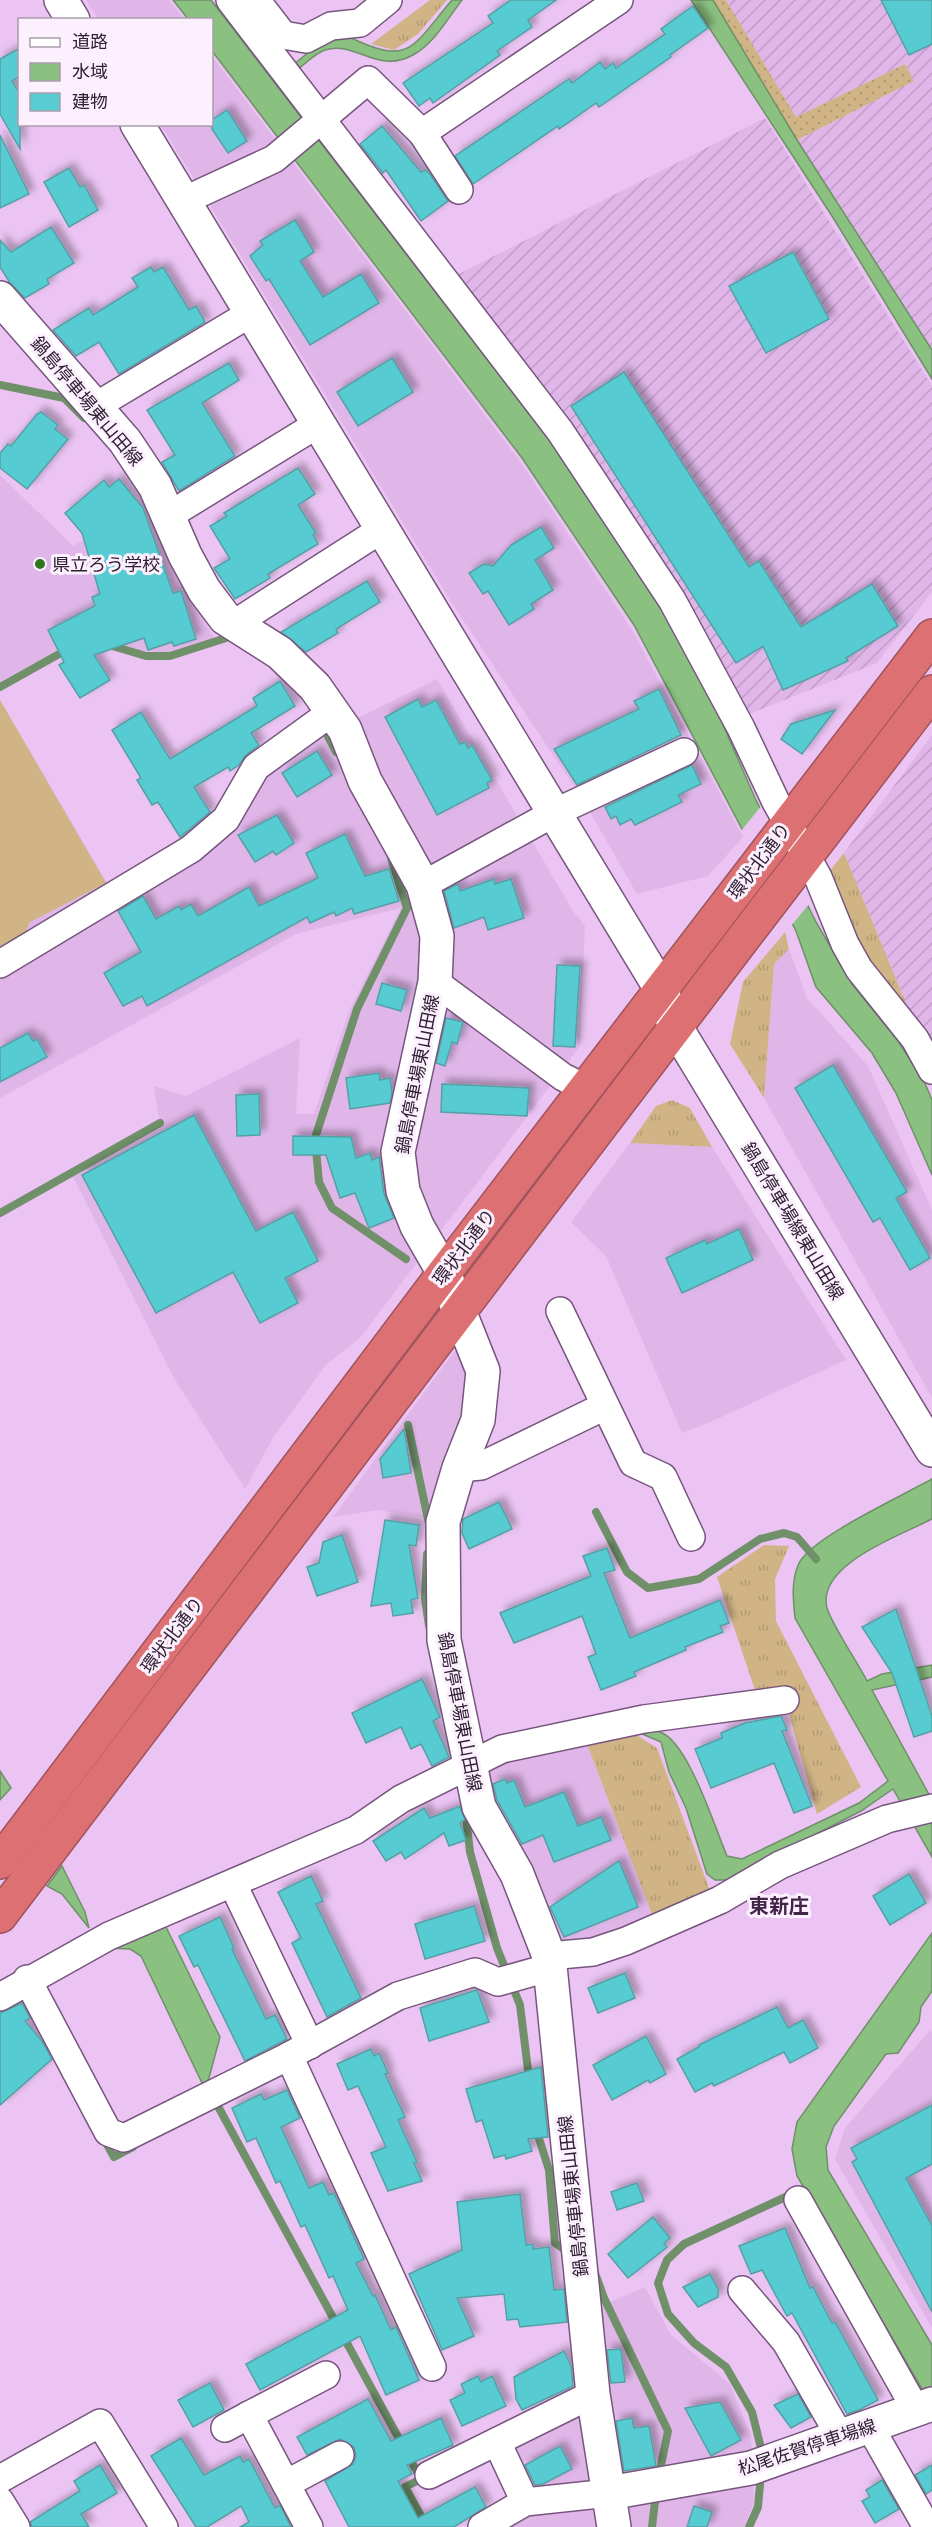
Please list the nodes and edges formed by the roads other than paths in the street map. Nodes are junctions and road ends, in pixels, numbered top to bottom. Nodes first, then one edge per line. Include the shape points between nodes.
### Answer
1 (61, 0) edge
2 (230, 0) edge
3 (256, 0) edge
4 (388, 0) edge
5 (619, 0) edge
6 (72, 18) edge
7 (320, 122) junction
8 (137, 126) edge
9 (422, 133) junction
10 (459, 190) dead end
11 (183, 201) junction
12 (0, 298) edge
13 (251, 313) junction
14 (96, 406) junction
15 (318, 423) junction
16 (168, 516) junction
17 (382, 529) junction
18 (234, 624) junction
19 (932, 636) edge
20 (932, 692) edge
21 (324, 718) junction
22 (684, 752) dead end
23 (554, 813) junction
24 (786, 826) junction
25 (802, 859) junction
26 (423, 885) junction
27 (0, 964) edge
28 (435, 982) junction
29 (661, 989) junction
30 (675, 1026) junction
31 (932, 1070) edge
32 (585, 1088) junction
33 (444, 1273) junction
34 (560, 1311) dead end
35 (459, 1314) junction
36 (605, 1406) junction
37 (932, 1450) edge
38 (459, 1468) junction
39 (691, 1537) dead end
40 (785, 1700) dead end
41 (462, 1768) junction
42 (932, 1808) edge
43 (0, 1862) edge
44 (239, 1897) dead end
45 (0, 1916) edge
46 (550, 1962) junction
47 (13, 1989) edge
48 (300, 2050) junction
49 (798, 2199) dead end
50 (742, 2290) dead end
51 (432, 2367) dead end
52 (326, 2375) dead end
53 (593, 2394) junction
54 (924, 2407) edge
55 (249, 2415) junction
56 (225, 2428) dead end
57 (855, 2432) junction
58 (497, 2442) junction
59 (340, 2455) dead end
60 (429, 2475) dead end
61 (0, 2479) edge
62 (286, 2484) junction
63 (609, 2493) junction
64 (0, 2501) edge
65 (525, 2502) junction
66 (16, 2527) edge
67 (164, 2527) edge
68 (309, 2527) edge
69 (482, 2527) edge
70 (614, 2527) edge
71 (927, 2527) edge

1 - 6 main road
2 - 7 street
3 - 4 street via 283,36 306,39 331,26 360,23
5 - 9 street
7 - 9 street via 368,80
7 - 11 street via 274,159
7 - 24 street via 560,431 672,600 741,728
8 - 11 main road
9 - 10 street
11 - 13 main road
12 - 14 main road, 鍋島停車場東山田線
13 - 14 street
13 - 15 main road
14 - 16 main road, 鍋島停車場東山田線 via 155,486
15 - 16 street
15 - 17 main road
16 - 18 main road, 鍋島停車場東山田線 via 204,590
17 - 18 street
17 - 23 main road
18 - 21 main road, 鍋島停車場東山田線 via 280,653 315,687
19 - 24 highway, 環状北通り
20 - 25 highway, 環状北通り
21 - 26 main road, 鍋島停車場東山田線 via 345,730 365,781
21 - 27 street via 256,767 226,819 191,849
22 - 23 street
23 - 26 street
23 - 29 main road
24 - 25 street
24 - 29 highway, 環状北通り
25 - 30 highway, 環状北通り
25 - 31 street via 859,969 915,1040
26 - 28 main road, 鍋島停車場東山田線 via 437,936
28 - 32 street via 563,1077
28 - 33 main road, 鍋島停車場東山田線 via 398,1152 403,1191 417,1226
29 - 30 main road, 鍋島停車場線東山田線
29 - 32 highway, 環状北通り
30 - 35 highway, 環状北通り
30 - 37 main road, 鍋島停車場線東山田線
32 - 33 highway, 環状北通り
33 - 35 main road, 鍋島停車場東山田線
33 - 43 highway, 環状北通り
34 - 36 street
35 - 38 main road, 鍋島停車場東山田線 via 483,1371 478,1420
35 - 45 highway, 環状北通り
36 - 38 street via 481,1466
36 - 39 street via 633,1463 663,1477
38 - 41 main road, 鍋島停車場東山田線 via 443,1521 443,1629
40 - 41 street via 644,1719 502,1749
41 - 46 main road, 鍋島停車場東山田線 via 478,1807 517,1874
41 - 47 street via 401,1799 356,1830 101,1940
42 - 46 street via 901,1815 780,1865 720,1900 626,1941
44 - 48 street
46 - 48 street via 508,1979 475,1972 398,1996
46 - 53 main road, 鍋島停車場東山田線
47 - 48 street via 108,2132 124,2139
48 - 51 street
49 - 54 street
50 - 57 street
52 - 55 street
53 - 58 street
53 - 63 main road, 鍋島停車場東山田線
54 - 57 main road, 松尾佐賀停車場線
55 - 56 street
55 - 62 street
57 - 63 main road, 松尾佐賀停車場線 via 762,2464
57 - 71 street
58 - 60 street
58 - 65 street
59 - 62 street
61 - 67 street via 100,2423
62 - 68 street
63 - 65 street
63 - 70 main road, 鍋島停車場東山田線
64 - 66 street
65 - 69 street

